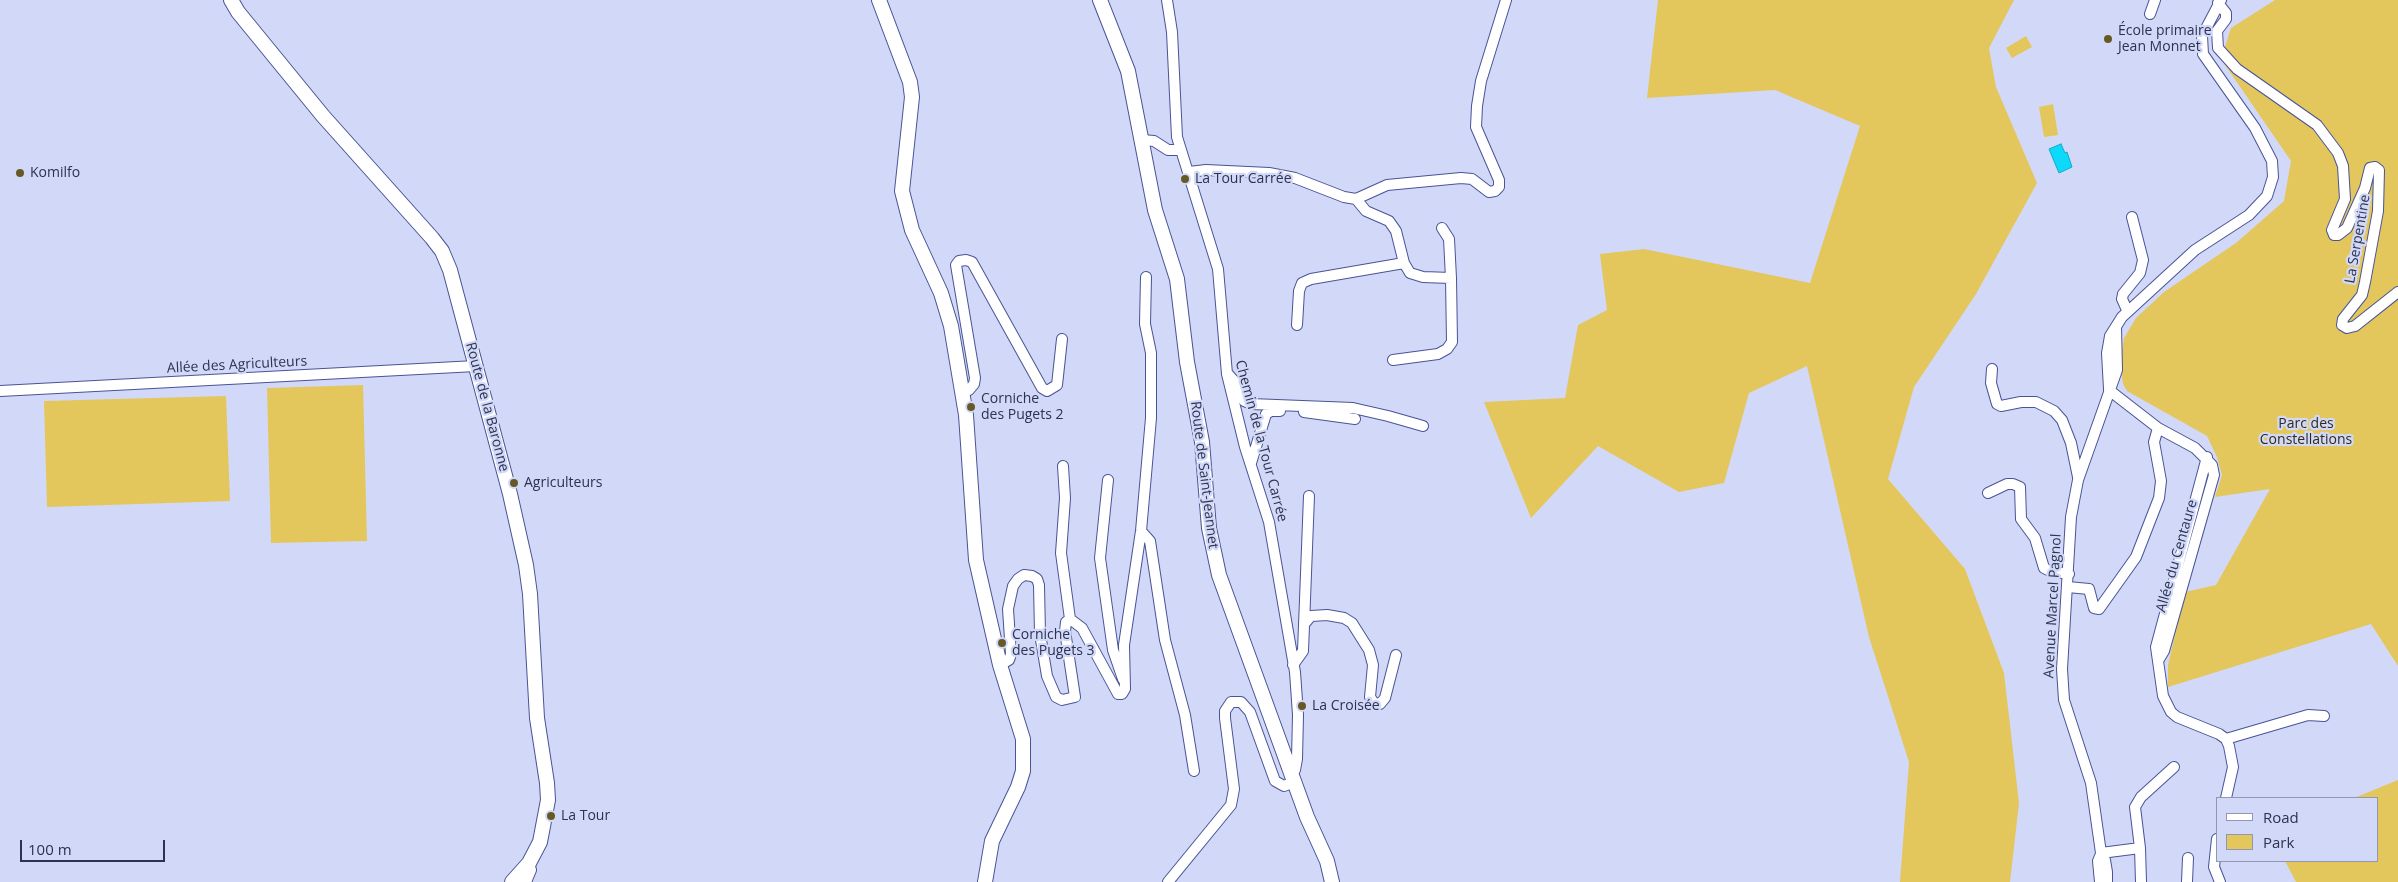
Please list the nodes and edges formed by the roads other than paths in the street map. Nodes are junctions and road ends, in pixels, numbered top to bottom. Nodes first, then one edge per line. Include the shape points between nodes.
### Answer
1 (231, 0) edge
2 (880, 0) edge
3 (1100, 0) edge
4 (1167, 0) edge
5 (1506, 0) edge
6 (2154, 0) edge
7 (2220, 1) edge
8 (2150, 14) dead end
9 (1142, 140) junction
10 (1181, 150) junction
11 (1189, 172) junction
12 (1356, 199) junction
13 (2132, 218) dead end
14 (1442, 228) dead end
15 (1404, 263) junction
16 (1146, 276) dead end
17 (1451, 278) junction
18 (2398, 292) edge
19 (2127, 310) junction
20 (1296, 325) dead end
21 (1062, 340) dead end
22 (1394, 360) dead end
23 (476, 366) junction
24 (1992, 369) dead end
25 (1227, 374) junction
26 (2109, 390) junction
27 (0, 391) edge
28 (962, 392) junction
29 (1355, 419) dead end
30 (1423, 426) dead end
31 (2158, 428) junction
32 (2091, 441) junction
33 (2072, 444) junction
34 (1250, 463) junction
35 (1063, 466) dead end
36 (1108, 480) dead end
37 (2078, 480) junction
38 (1988, 493) dead end
39 (1309, 496) dead end
40 (1142, 531) junction
41 (2069, 574) junction
42 (2068, 587) junction
43 (1070, 619) junction
44 (1305, 623) junction
45 (1396, 655) dead end
46 (1000, 665) junction
47 (1294, 665) junction
48 (1125, 682) junction
49 (2324, 716) dead end
50 (2226, 739) junction
51 (2174, 767) dead end
52 (1194, 772) dead end
53 (1292, 777) junction
54 (2226, 797) edge
55 (2140, 848) junction
56 (2216, 848) edge
57 (2101, 854) junction
58 (2188, 858) dead end
59 (529, 862) junction
60 (512, 882) edge
61 (526, 882) edge
62 (985, 882) edge
63 (1168, 882) edge
64 (1332, 882) edge
65 (2100, 882) edge
66 (2107, 882) edge
67 (2141, 882) edge
68 (2187, 882) edge
69 (2220, 882) edge

1 - 23 main road, Route de la Baronne via 322,116 442,251
2 - 28 main road via 910,82 912,96 902,184 906,209 948,314
3 - 9 main road, Route de Saint-Jeannet via 1128,71
4 - 10 street, Chemin de la Tour Carrée via 1172,32 1175,123
5 - 12 street via 1481,81 1476,127 1499,187 1489,192 1472,179 1461,178 1387,185
6 - 8 street
7 - 18 street, La Serpentine via 2226,19 2217,31 2218,48 2237,70 2317,125 2338,153 2343,166 2345,199 2332,230 2334,235 2347,228 2370,168 2379,170 2378,211 2362,295 2342,325 2347,328 2355,326
7 - 19 street, Avenue Marcel Pagnol via 2202,36 2203,54 2255,128 2272,161 2273,177 2267,196 2249,215 2195,250
9 - 10 street via 1154,141 1168,150
9 - 53 main road, Route de Saint-Jeannet via 1155,210 1179,294 1187,362 1202,442 1206,508 1213,553
10 - 11 street, Chemin de la Tour Carrée
11 - 12 street via 1206,170 1295,178
11 - 25 street, Chemin de la Tour Carrée via 1218,269
12 - 15 street via 1366,211 1388,221 1396,231
13 - 19 street via 2143,260 2140,273 2123,294
14 - 17 street via 1449,239
15 - 17 street via 1410,273
15 - 20 street via 1302,283 1298,291
16 - 40 street via 1144,324 1151,353 1152,391
17 - 22 street via 1452,342 1438,354
19 - 26 street, Avenue Marcel Pagnol via 2110,336 2107,353
21 - 28 street via 1057,385 1047,391 1042,388 972,262 959,261 956,265 975,378 969,390
23 - 27 street, Allée des Agriculteurs
23 - 59 main road, Route de la Baronne via 520,537 530,594 537,718 548,800 540,842
24 - 33 street via 1991,382 1997,404 2027,401 2045,405 2062,420
25 - 30 street via 1236,383 1244,401 1251,404 1353,408
25 - 34 street, Chemin de la Tour Carrée
26 - 31 street, Allée du Centaure
26 - 32 street, Avenue Marcel Pagnol
28 - 46 main road via 976,560
29 - 34 street via 1292,410 1271,411 1266,414
31 - 42 street via 2154,442 2161,481 2159,498 2144,542 2131,565 2099,609 2094,608 2089,589
31 - 50 street, Allée du Centaure via 2206,457 2156,647 2163,696 2177,717
32 - 33 street via 2083,445
32 - 37 street, Avenue Marcel Pagnol
33 - 37 street
34 - 47 street, Chemin de la Tour Carrée via 1274,547
35 - 43 street via 1065,492 1061,553
36 - 48 street via 1100,558 1113,650
37 - 41 street, Avenue Marcel Pagnol via 2070,533
38 - 41 street via 2007,484 2020,488 2021,519 2035,538 2044,568
39 - 44 street
40 - 48 street via 1124,645
40 - 52 street via 1150,541 1165,640 1185,715
41 - 42 street, Avenue Marcel Pagnol
42 - 57 street, Avenue Marcel Pagnol via 2063,634 2064,700 2091,783
43 - 46 street via 1066,622 1065,631 1076,697 1062,700 1056,697 1047,676 1038,615 1039,585 1038,579 1032,576 1018,578 1013,586 1008,609 1011,654 1009,660
43 - 48 street via 1082,628 1118,694 1122,694
44 - 45 street via 1311,616 1327,615 1352,623 1369,650 1373,665 1370,697 1374,703 1380,704 1385,698
44 - 47 street via 1302,651
46 - 62 main road via 1023,739 1023,771 992,841
47 - 53 street, Chemin de la Tour Carrée via 1297,759
49 - 50 street via 2308,715
50 - 54 street via 2233,759
51 - 55 street via 2135,807
53 - 63 street via 1284,786 1275,781 1250,712 1241,702 1231,702 1225,711 1234,789 1231,804
53 - 64 main road, Route de Saint-Jeannet via 1327,860
55 - 57 street
55 - 67 street
56 - 69 street via 2214,867
57 - 65 street, Avenue Marcel Pagnol via 2098,862
57 - 66 street, Avenue Marcel Pagnol via 2108,872
58 - 68 street
59 - 60 main road, Route de la Baronne
59 - 61 street via 531,870

